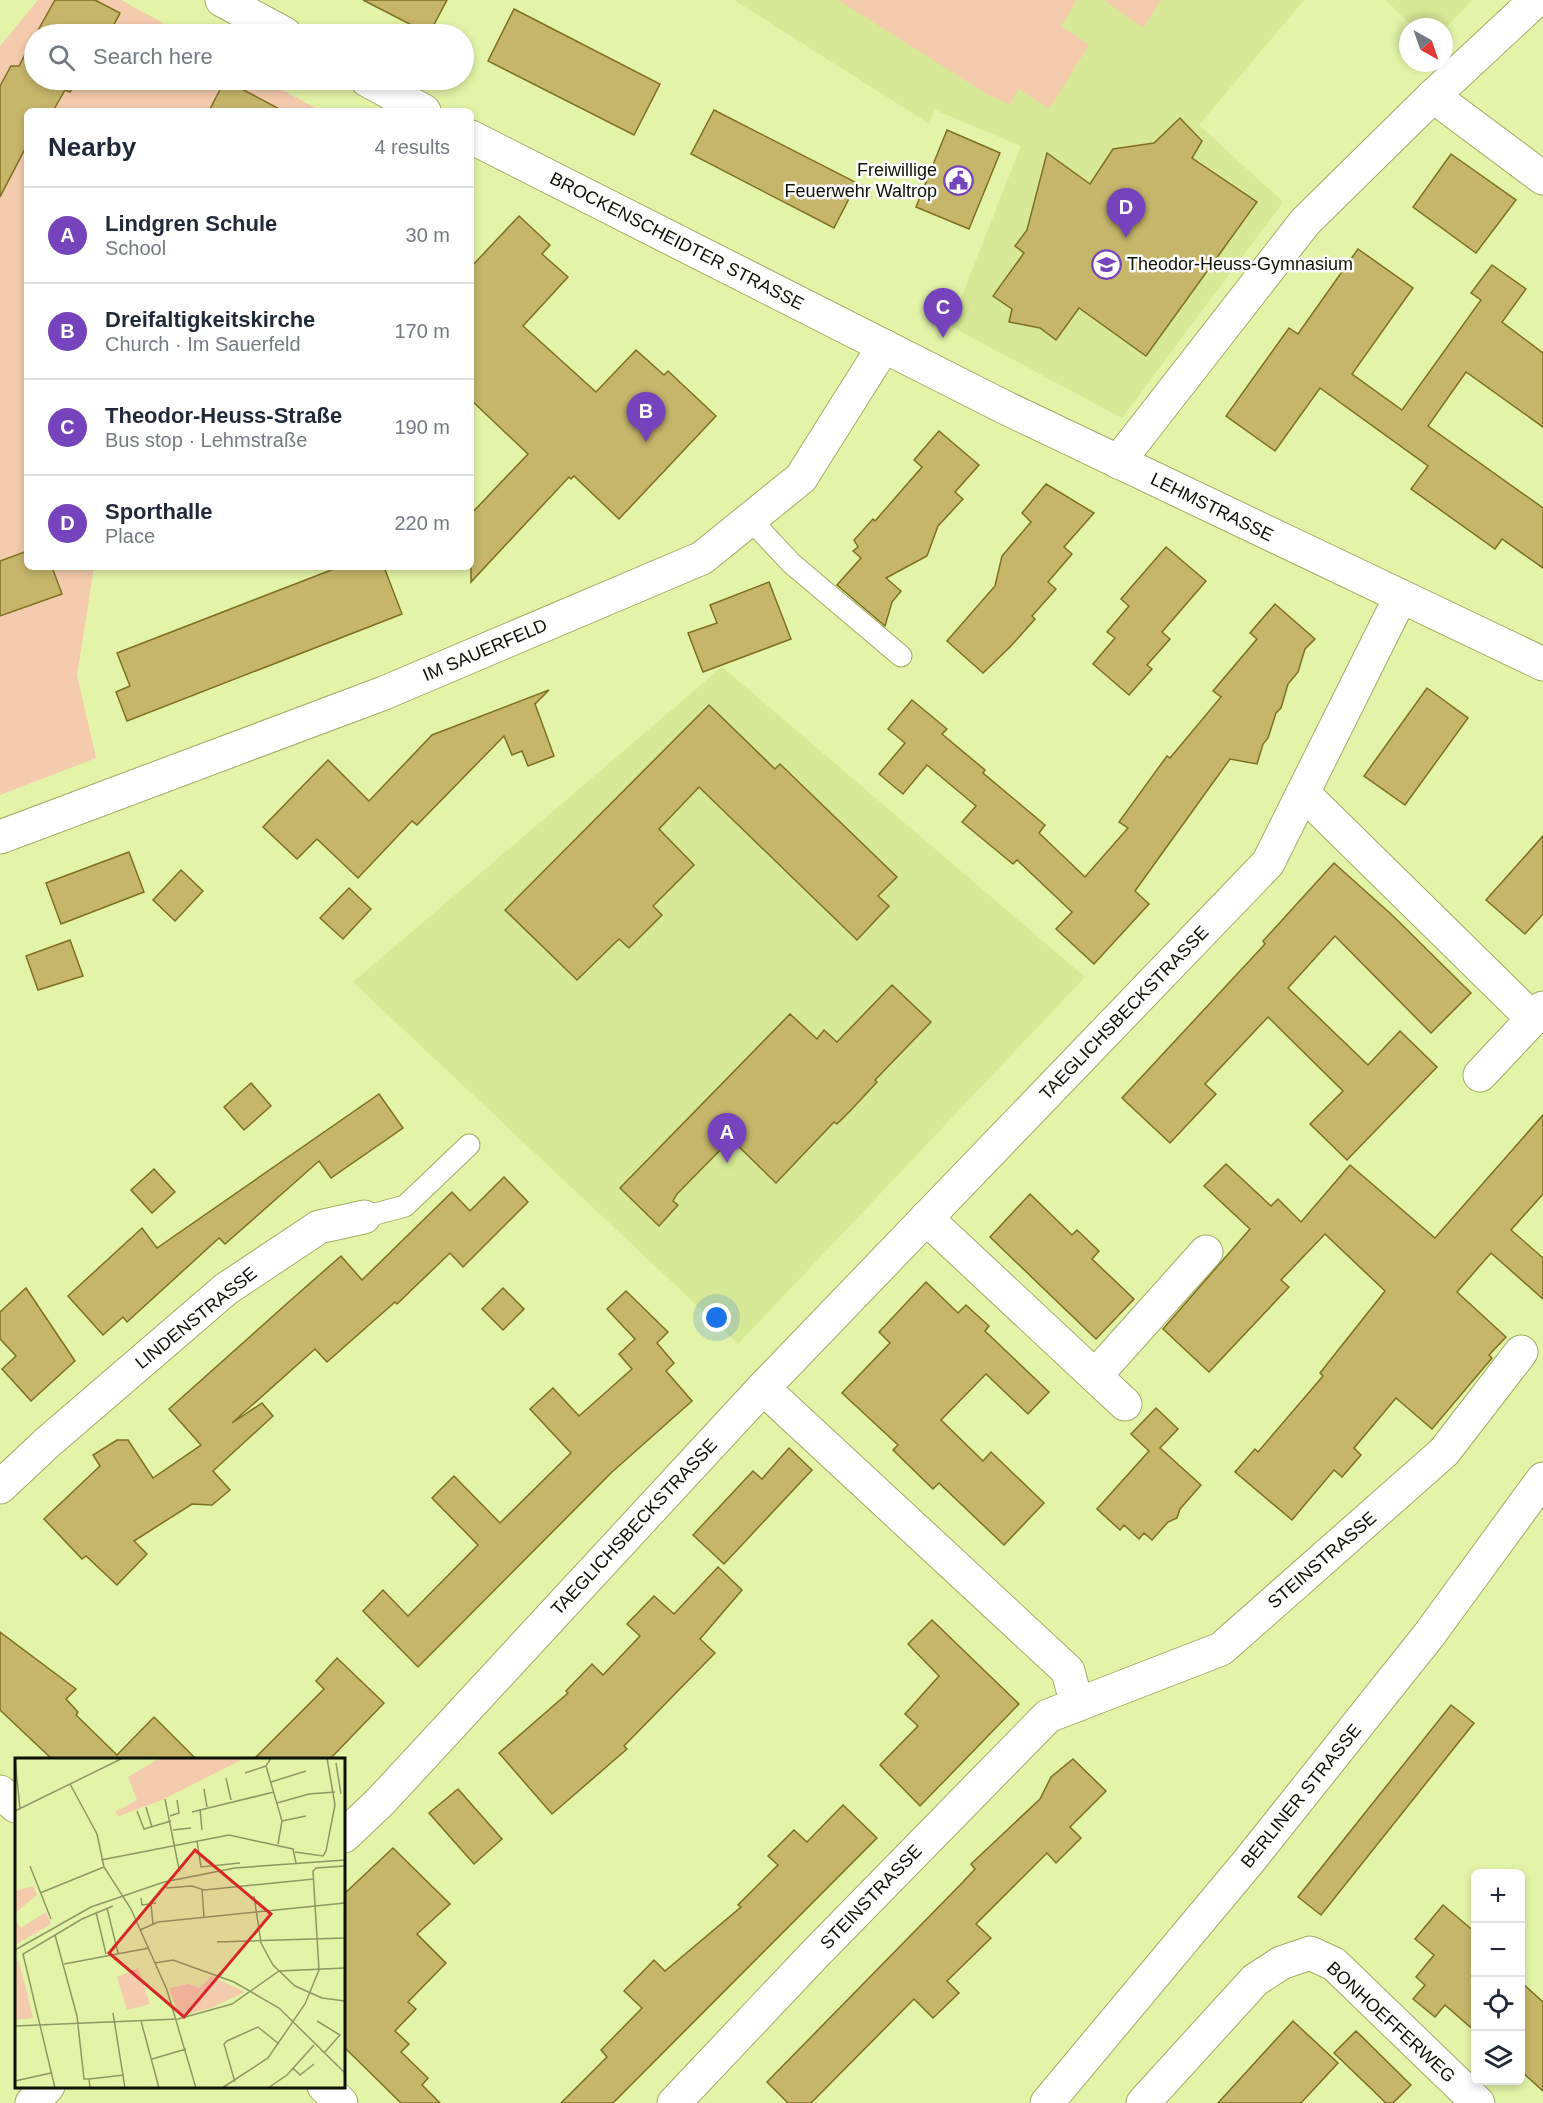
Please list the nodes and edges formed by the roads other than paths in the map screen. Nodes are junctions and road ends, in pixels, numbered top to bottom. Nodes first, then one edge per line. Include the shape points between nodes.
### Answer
1 (222, 0) edge
2 (1536, 0) edge
3 (266, 24) edge
4 (385, 90) edge
5 (1433, 96) junction
6 (418, 108) edge
7 (474, 139) edge
8 (1543, 178) edge
9 (884, 346) junction
10 (1118, 462) junction
11 (750, 519) junction
12 (1400, 598) junction
13 (901, 656) dead end
14 (1543, 664) edge
15 (1303, 793) junction
16 (0, 837) edge
17 (1538, 1013) edge
18 (1480, 1075) dead end
19 (469, 1145) dead end
20 (364, 1217) joint
21 (926, 1218) junction
22 (1206, 1252) dead end
23 (1521, 1352) dead end
24 (1095, 1376) junction
25 (763, 1388) junction
26 (1125, 1404) dead end
27 (1543, 1479) edge
28 (0, 1487) edge
29 (1077, 1705) junction
30 (0, 1792) edge
31 (15, 1805) edge
32 (345, 1835) edge
33 (46, 2088) edge
34 (326, 2088) edge
35 (32, 2103) edge
36 (341, 2103) edge
37 (674, 2103) edge
38 (1047, 2103) edge
39 (1143, 2103) edge
40 (1478, 2103) edge

1 - 3 street
2 - 5 street
4 - 6 street
5 - 8 street
5 - 10 street via 1305,222
7 - 9 street, BROCKENSCHEIDTER STRASSE
9 - 10 street, LEHMSTRASSE
9 - 11 street, IM SAUERFELD via 801,478
10 - 12 street, LEHMSTRASSE
11 - 13 lane via 791,563
11 - 16 street, IM SAUERFELD via 702,558 384,693
12 - 14 street, LEHMSTRASSE
12 - 15 street, TAEGLICHSBECKSTRASSE
15 - 17 street
15 - 21 street, TAEGLICHSBECKSTRASSE via 1268,863
17 - 18 street
19 - 20 lane, LINDENSTRASSE via 405,1206
20 - 28 street, LINDENSTRASSE via 319,1227 226,1289
21 - 24 street
21 - 25 street, TAEGLICHSBECKSTRASSE
22 - 24 street
23 - 29 street, STEINSTRASSE via 1444,1452 1221,1649
24 - 26 street
25 - 29 street via 1068,1671
25 - 32 street, TAEGLICHSBECKSTRASSE
27 - 38 street, BERLINER STRASSE via 1407,1663 1249,1861
29 - 37 street, STEINSTRASSE via 1048,1716
30 - 31 street
33 - 35 street
34 - 36 street
39 - 40 street, BONHOEFFERWEG via 1255,1980 1281,1963 1310,1953 1334,1964

